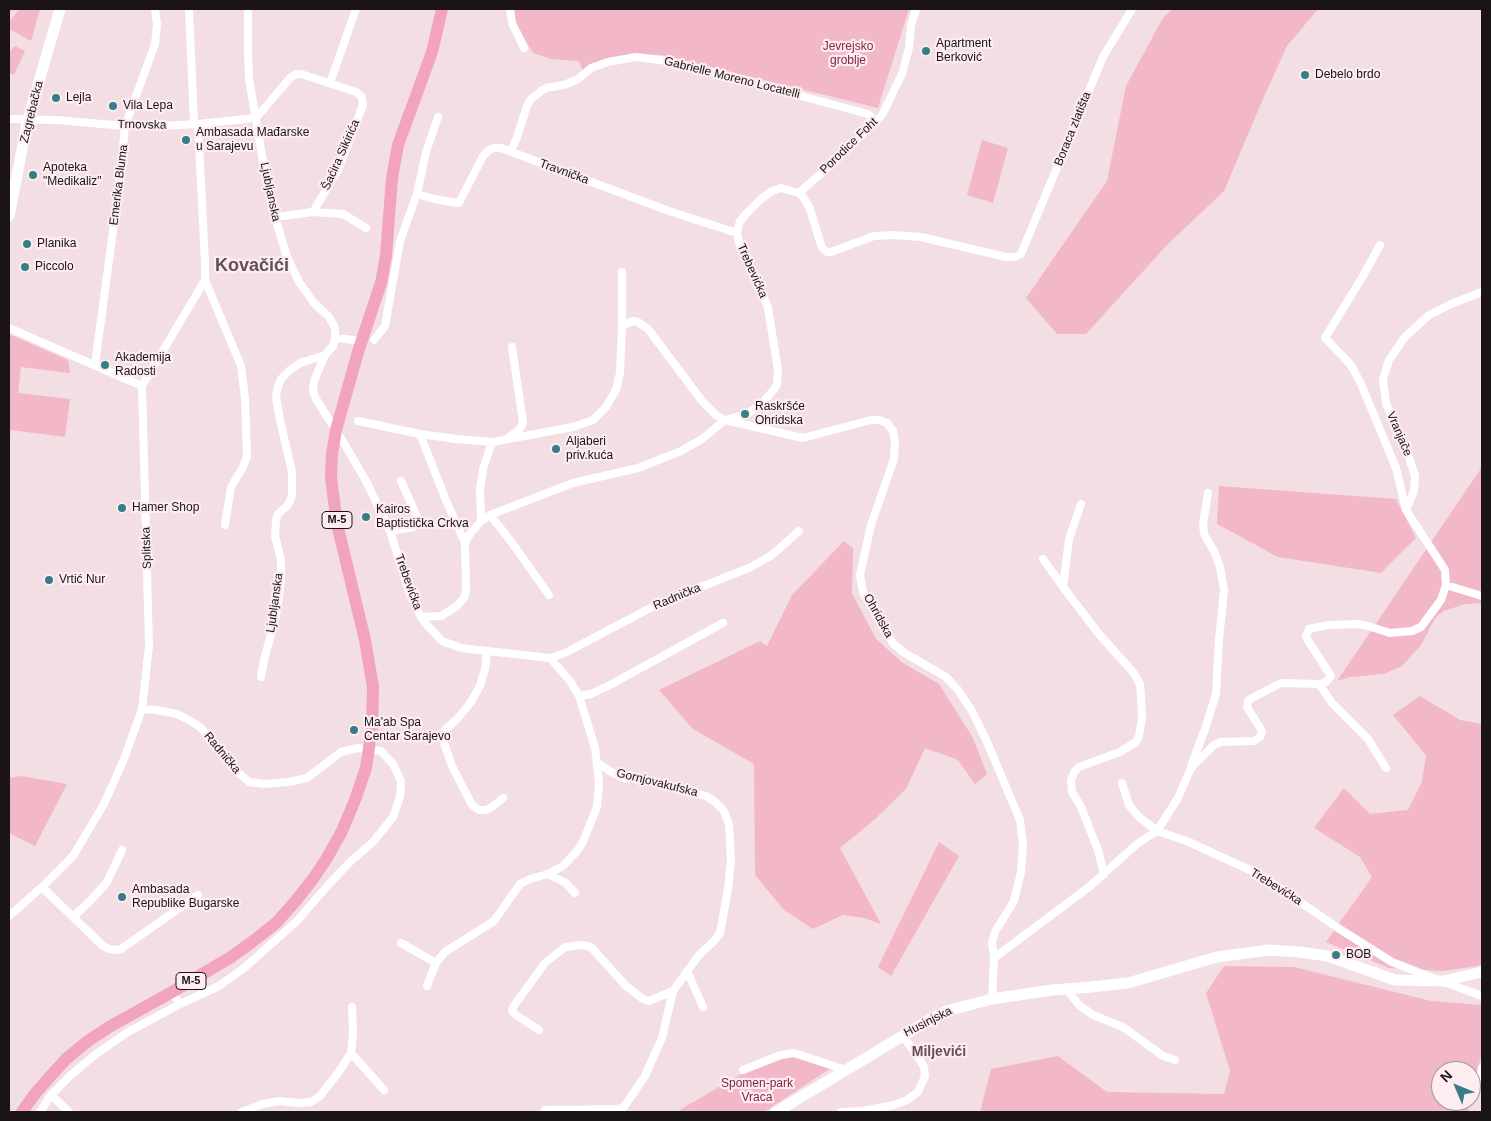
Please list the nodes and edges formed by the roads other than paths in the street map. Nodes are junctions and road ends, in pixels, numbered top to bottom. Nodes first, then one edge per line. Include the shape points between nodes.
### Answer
1 (60, 9) edge
2 (155, 9) edge
3 (189, 9) edge
4 (248, 9) edge
5 (356, 9) edge
6 (442, 9) edge
7 (510, 9) edge
8 (916, 9) edge
9 (1132, 9) edge
10 (524, 48) dead end
11 (330, 83) junction
12 (438, 117) dead end
13 (256, 118) junction
14 (9, 119) edge
15 (28, 119) junction
16 (875, 122) junction
17 (196, 124) junction
18 (125, 126) junction
19 (511, 151) junction
20 (798, 193) junction
21 (417, 194) junction
22 (313, 212) junction
23 (9, 216) edge
24 (275, 217) junction
25 (366, 228) dead end
26 (737, 233) junction
27 (1380, 245) dead end
28 (622, 272) dead end
29 (205, 280) junction
30 (1482, 292) edge
31 (9, 328) edge
32 (622, 328) junction
33 (335, 338) junction
34 (374, 340) dead end
35 (356, 346) junction
36 (512, 347) dead end
37 (325, 355) junction
38 (95, 365) junction
39 (142, 386) junction
40 (725, 420) junction
41 (358, 421) dead end
42 (336, 430) junction
43 (420, 434) junction
44 (503, 440) junction
45 (492, 442) junction
46 (401, 481) dead end
47 (1208, 493) dead end
48 (1081, 504) dead end
49 (1406, 510) junction
50 (490, 516) junction
51 (481, 521) junction
52 (226, 525) dead end
53 (799, 530) dead end
54 (390, 531) junction
55 (465, 543) junction
56 (1043, 558) dead end
57 (1446, 585) junction
58 (1063, 587) junction
59 (549, 594) dead end
60 (1482, 596) edge
61 (421, 617) junction
62 (723, 624) dead end
63 (487, 651) junction
64 (550, 658) junction
65 (261, 676) dead end
66 (1319, 684) junction
67 (579, 696) junction
68 (142, 709) junction
69 (598, 762) junction
70 (1191, 768) junction
71 (1386, 768) dead end
72 (1122, 783) dead end
73 (503, 798) dead end
74 (1157, 830) junction
75 (122, 850) dead end
76 (548, 874) junction
77 (1104, 874) junction
78 (42, 887) junction
79 (575, 893) dead end
80 (198, 895) dead end
81 (9, 916) edge
82 (73, 917) junction
83 (401, 943) dead end
84 (994, 958) junction
85 (436, 962) junction
86 (687, 971) junction
87 (1482, 972) edge
88 (1443, 981) junction
89 (427, 986) dead end
90 (1066, 989) junction
91 (673, 991) junction
92 (172, 992) junction
93 (1482, 996) edge
94 (992, 999) junction
95 (180, 1004) junction
96 (703, 1006) dead end
97 (352, 1007) dead end
98 (539, 1030) dead end
99 (902, 1035) junction
100 (351, 1053) junction
101 (1174, 1060) dead end
102 (743, 1070) dead end
103 (846, 1070) junction
104 (384, 1090) dead end
105 (50, 1095) junction
106 (545, 1110) dead end
107 (22, 1112) edge
108 (40, 1112) edge
109 (69, 1112) edge
110 (242, 1112) edge
111 (776, 1112) edge
112 (840, 1112) edge

1 - 15 main road, Zagrebačka
2 - 18 street, Emerika Bluma via 155,44
3 - 17 street
4 - 13 street, Ljubljanska via 249,79
5 - 11 street
6 - 35 main road, M-5 via 432,52 398,145 381,283 371,316
7 - 10 street via 512,23
8 - 16 street, Porodice Foht via 902,74 882,115
9 - 20 street, Boraca zlatišta via 1102,57 1021,254 1006,257 921,237 893,235 874,236 827,252 822,248 810,210
11 - 13 street, Šaćira Sikirića via 296,74
11 - 22 street, Šaćira Sikirića via 356,92 362,97 363,105 338,170
12 - 21 street
13 - 17 street, Trnovska
13 - 24 street, Ljubljanska
14 - 15 street, Trnovska
15 - 18 street, Trnovska
15 - 23 main road, Zagrebačka
16 - 19 street, Gabrielle Moreno Locatelli via 868,114 675,62 636,57 591,68 578,79 541,91 527,106
16 - 20 street, Porodice Foht
17 - 18 street, Trnovska
17 - 29 street
18 - 38 street, Emerika Bluma
19 - 21 street, Travnička via 488,150 459,203
19 - 26 street, Travnička via 669,211
20 - 26 street, Trebevićka via 782,188 772,191 747,213
21 - 34 street via 400,241 384,326
22 - 24 street
22 - 25 street via 343,214
24 - 33 street, Ljubljanska via 295,275 314,303 333,322
26 - 40 street, Trebevićka via 768,308 778,379 761,404 748,414
27 - 49 street via 1325,338 1350,365 1361,384 1396,468
28 - 32 street
29 - 39 street
29 - 52 street via 241,366 245,398 247,456 231,487
30 - 49 street, Vranjače via 1429,316 1405,337 1389,360 1383,379 1386,402 1415,476 1414,491
31 - 38 street
32 - 40 street via 633,321 643,325 702,401 716,416
32 - 44 street via 616,390 593,420 574,427
33 - 35 street
33 - 37 street
35 - 42 main road, M-5
36 - 44 street via 523,422 518,431
37 - 42 street via 313,391
37 - 65 street, Ljubljanska via 290,370 281,379 276,396 292,472 292,495 276,520 280,581 276,616
38 - 39 street
39 - 68 street, Splitska via 149,646
40 - 50 street, Trebevićka via 681,451 638,468 573,483
40 - 84 street, Ohridska via 803,438 871,420 887,423 894,431 894,459 871,526 860,575 863,592 894,644 946,677 958,690 987,742 1020,820 1024,845 1021,872 1014,901 992,943
41 - 43 street
42 - 54 street, Trebevićka
42 - 92 main road, M-5 via 331,478 337,524 373,688 366,768 342,831 294,904 276,923 231,957
43 - 45 street
43 - 55 street, Trebevićka
44 - 45 street
45 - 51 street via 480,490
46 - 54 street via 418,519 413,527
47 - 70 street via 1204,534 1220,566 1224,590 1216,694
48 - 58 street via 1069,540
49 - 57 street via 1445,570
50 - 51 street, Trebevićka
50 - 59 street
51 - 55 street, Trebevićka
53 - 64 street, Radnička via 772,555 751,567 656,605
54 - 61 street, Trebevićka via 409,592
55 - 61 street, Trebevićka via 464,598 441,616
56 - 58 street
57 - 60 street
57 - 66 street via 1441,600 1421,627 1412,631 1390,633 1357,624 1309,629 1306,636 1331,676
58 - 77 street via 1140,684 1142,717 1136,742 1120,752 1080,767 1072,780 1072,792 1098,850
61 - 63 street via 442,641 461,648
62 - 67 street via 608,686
63 - 64 street
63 - 73 street via 480,686 471,702 444,731 442,738 472,805 486,810
64 - 67 street, Gornjovakufska
66 - 70 street via 1281,683 1252,698 1248,707 1262,730 1260,738 1220,742
66 - 71 street via 1332,703 1368,739
67 - 69 street, Gornjovakufska
68 - 78 street via 104,804 73,856
68 - 95 street, Radnička via 177,714 194,723 249,782 264,784 308,778 341,752 358,748 381,752 393,764 401,781 400,796 388,823 296,922 219,986
69 - 76 street, Gornjovakufska via 597,807 582,844 563,866
69 - 86 street, Gornjovakufska via 624,778 650,781 706,796 724,811 729,825 731,861 720,933
70 - 74 street via 1178,798
72 - 74 street, Trebevićka via 1129,805
74 - 77 street
74 - 88 street, Trebevićka via 1252,871 1392,962
75 - 82 street via 107,882
76 - 79 street via 566,883
76 - 85 street, Gornjovakufska via 520,884 494,921 445,952
77 - 84 street
78 - 81 street
78 - 82 street
80 - 82 street via 116,950 103,946
83 - 85 street
84 - 94 street, Ohridska
85 - 89 street, Gornjovakufska
86 - 91 street, Gornjovakufska
86 - 96 street
87 - 88 main road, Husinjska
88 - 90 main road, Husinjska via 1395,980 1327,956 1269,950 1217,957 1128,983
88 - 93 street, Trebevićka
90 - 94 main road, Husinjska
90 - 101 street via 1079,1005 1093,1015 1123,1027 1163,1056
91 - 98 street via 650,1001 643,999 626,986 591,947 565,947 545,963 513,1007 516,1015
91 - 106 street, Gornjovakufska via 662,1038 645,1076 624,1107 617,1110
92 - 95 street
92 - 107 main road, M-5 via 88,1041 66,1059
94 - 99 main road, Husinjska via 946,1011
95 - 105 street via 128,1032 96,1054
97 - 100 street
99 - 103 main road, Husinjska
99 - 112 street via 924,1067 926,1076 918,1092 894,1105
100 - 104 street
100 - 110 street via 320,1096 311,1102 279,1101
102 - 103 street via 794,1053
103 - 111 main road, Husinjska
105 - 108 street
105 - 109 street

